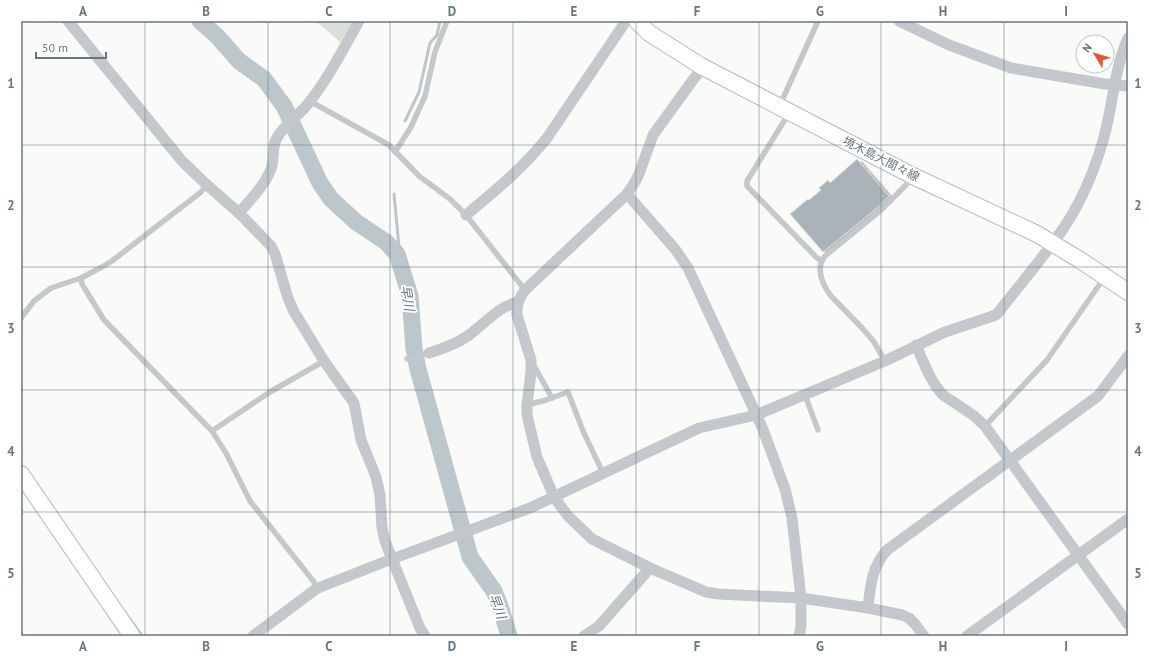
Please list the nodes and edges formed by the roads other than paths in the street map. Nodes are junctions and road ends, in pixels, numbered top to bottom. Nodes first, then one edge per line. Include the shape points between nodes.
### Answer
1 (68, 21) edge
2 (359, 21) edge
3 (447, 21) edge
4 (626, 21) edge
5 (637, 21) edge
6 (818, 21) edge
7 (901, 21) edge
8 (1128, 38) edge
9 (701, 66) junction
10 (1114, 84) junction
11 (1128, 86) edge
12 (311, 100) junction
13 (784, 110) junction
14 (395, 152) junction
15 (913, 176) junction
16 (207, 185) junction
17 (627, 194) junction
18 (239, 213) junction
19 (466, 215) junction
20 (1053, 242) junction
21 (821, 260) junction
22 (1104, 277) junction
23 (81, 278) junction
24 (525, 290) junction
25 (1128, 292) edge
26 (518, 302) junction
27 (21, 318) edge
28 (916, 345) junction
29 (429, 353) joint
30 (1128, 356) edge
31 (407, 359) dead end
32 (324, 360) junction
33 (531, 360) junction
34 (886, 361) junction
35 (805, 395) junction
36 (552, 398) junction
37 (526, 405) junction
38 (756, 415) junction
39 (985, 426) junction
40 (818, 430) dead end
41 (212, 431) junction
42 (1010, 460) junction
43 (603, 473) junction
44 (21, 474) edge
45 (554, 497) junction
46 (1128, 519) edge
47 (1078, 554) junction
48 (392, 559) junction
49 (650, 568) junction
50 (316, 590) junction
51 (801, 598) junction
52 (868, 608) junction
53 (1128, 624) edge
54 (132, 636) edge
55 (253, 636) edge
56 (425, 636) edge
57 (584, 636) edge
58 (799, 636) edge
59 (924, 636) edge
60 (967, 636) edge

1 - 16 street via 182,161
2 - 12 street
3 - 14 lane via 435,52 425,96 411,127
4 - 19 street via 539,149
5 - 9 main road, 境木島大間々線 via 649,33
6 - 13 lane
7 - 10 street via 949,45 1011,68
8 - 10 street
9 - 13 main road, 境木島大間々線
9 - 17 street via 653,135 639,174
10 - 11 street
10 - 20 street via 1107,125 1096,162 1076,207
12 - 14 lane via 383,141
12 - 18 street via 280,133 274,145 270,171
13 - 15 main road, 境木島大間々線
13 - 21 lane via 747,181 747,186
14 - 19 lane via 419,176 450,199
15 - 20 main road, 境木島大間々線
15 - 21 lane via 881,210
16 - 18 street
16 - 23 lane via 112,261
17 - 24 street
17 - 38 street via 675,249 688,268
18 - 32 street via 271,246 287,295
19 - 24 lane
20 - 22 main road, 境木島大間々線
20 - 28 street via 997,314
21 - 34 lane via 820,273 830,296 874,342
22 - 25 main road, 境木島大間々線
22 - 39 lane via 1047,360
23 - 27 lane via 51,288 34,301
23 - 41 lane via 82,284 104,320
24 - 26 street
26 - 29 street via 500,310 468,336 441,350
26 - 33 street via 517,314
28 - 34 street
28 - 39 street via 931,379 943,395
29 - 31 lane
30 - 42 street via 1098,396
32 - 41 lane
32 - 48 street via 354,403 361,440 376,477 382,528
33 - 36 lane
33 - 37 street via 532,372
34 - 35 street
35 - 38 street
35 - 40 lane
36 - 37 lane
36 - 43 lane via 568,392
37 - 45 street via 537,457
38 - 43 street via 699,428
38 - 51 street via 785,489 792,518
39 - 42 street
41 - 50 lane via 250,501 314,582
42 - 47 street
42 - 52 street via 887,550 877,563 870,582
43 - 45 street
44 - 54 main road
45 - 48 street
45 - 49 street via 568,516 592,540
46 - 47 street
47 - 53 street
47 - 60 street
48 - 50 street
48 - 56 street
49 - 51 street via 706,592
49 - 57 street via 599,626
50 - 55 street
51 - 52 street
51 - 58 street
52 - 59 street via 909,618

